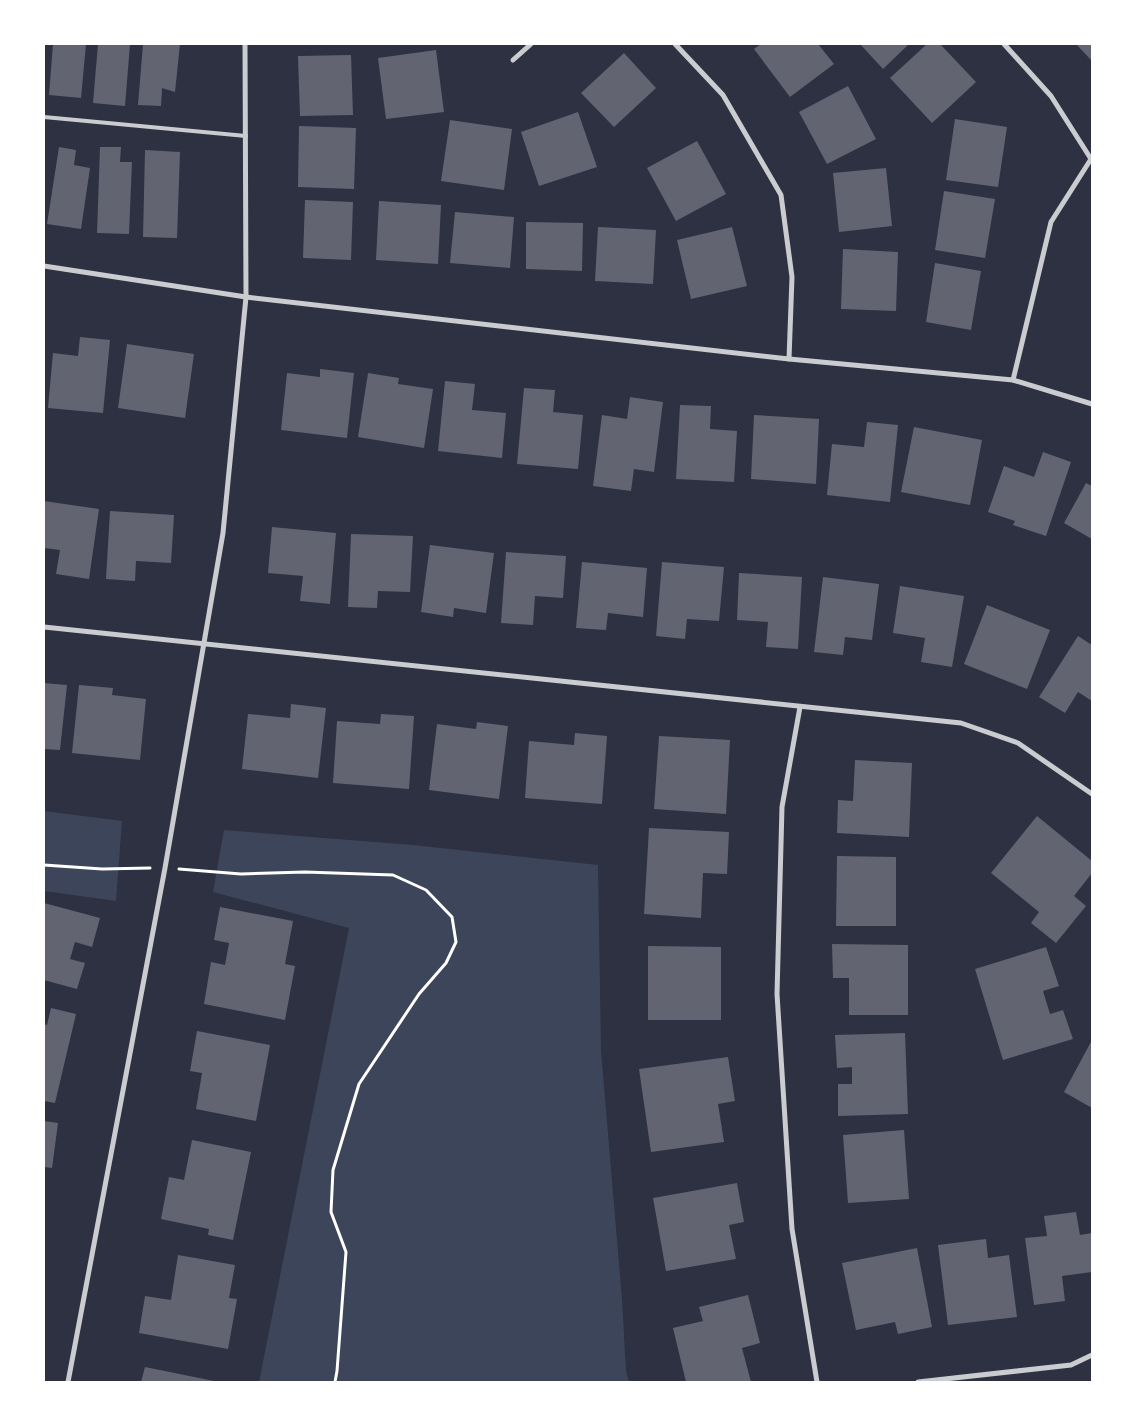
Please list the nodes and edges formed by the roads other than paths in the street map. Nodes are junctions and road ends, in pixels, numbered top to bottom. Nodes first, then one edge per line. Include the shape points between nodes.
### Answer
1 (245, 44) edge
2 (530, 44) edge
3 (675, 44) edge
4 (1004, 44) edge
5 (513, 60) dead end
6 (44, 117) edge
7 (246, 136) junction
8 (44, 266) edge
9 (246, 297) junction
10 (788, 359) junction
11 (1013, 380) junction
12 (1092, 404) edge
13 (44, 628) edge
14 (203, 645) junction
15 (800, 707) junction
16 (1092, 793) edge
17 (1092, 1355) edge
18 (68, 1382) edge
19 (817, 1382) edge
20 (918, 1382) edge

1 - 7 street
2 - 5 street
3 - 10 street via 723,95 781,195 792,277
4 - 11 street via 1051,96 1091,159 1051,222
6 - 7 lane
7 - 9 street
8 - 9 street
9 - 10 street
9 - 14 street via 223,533
10 - 11 street
11 - 12 street
13 - 14 street
14 - 15 street
14 - 18 street via 165,868
15 - 16 street via 961,722 1018,743
15 - 19 street via 782,808 777,994 792,1229
17 - 20 street via 1071,1365

